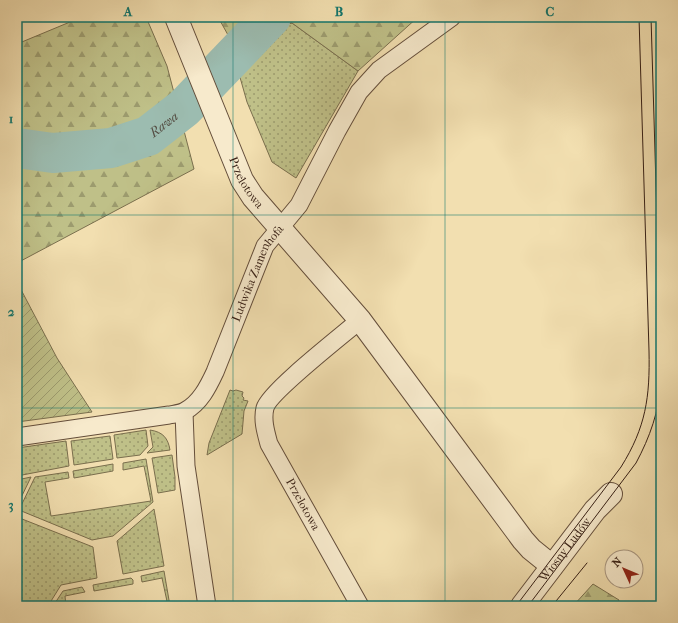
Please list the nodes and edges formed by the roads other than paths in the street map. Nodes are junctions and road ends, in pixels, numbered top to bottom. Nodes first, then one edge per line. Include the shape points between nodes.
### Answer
1 (176, 17) edge
2 (452, 17) edge
3 (280, 229) junction
4 (360, 320) junction
5 (184, 412) junction
6 (17, 437) edge
7 (611, 494) dead end
8 (552, 566) junction
9 (207, 606) edge
10 (360, 606) edge
11 (522, 606) edge

1 - 3 street, Przelotowa via 246,186
2 - 3 street, Ludwika Zamenhofa via 379,70 359,92 299,205
3 - 4 street, Przelotowa
3 - 5 street, Ludwika Zamenhofa via 265,246 208,388 200,399
4 - 8 street, Przelotowa via 531,549
4 - 10 street, Przelotowa via 282,386 265,407 264,424 269,444
5 - 6 street, Ludwika Zamenhofa
5 - 9 street via 186,466
7 - 8 street, Wiosny Ludów via 595,510
8 - 11 street, Wiosny Ludów

